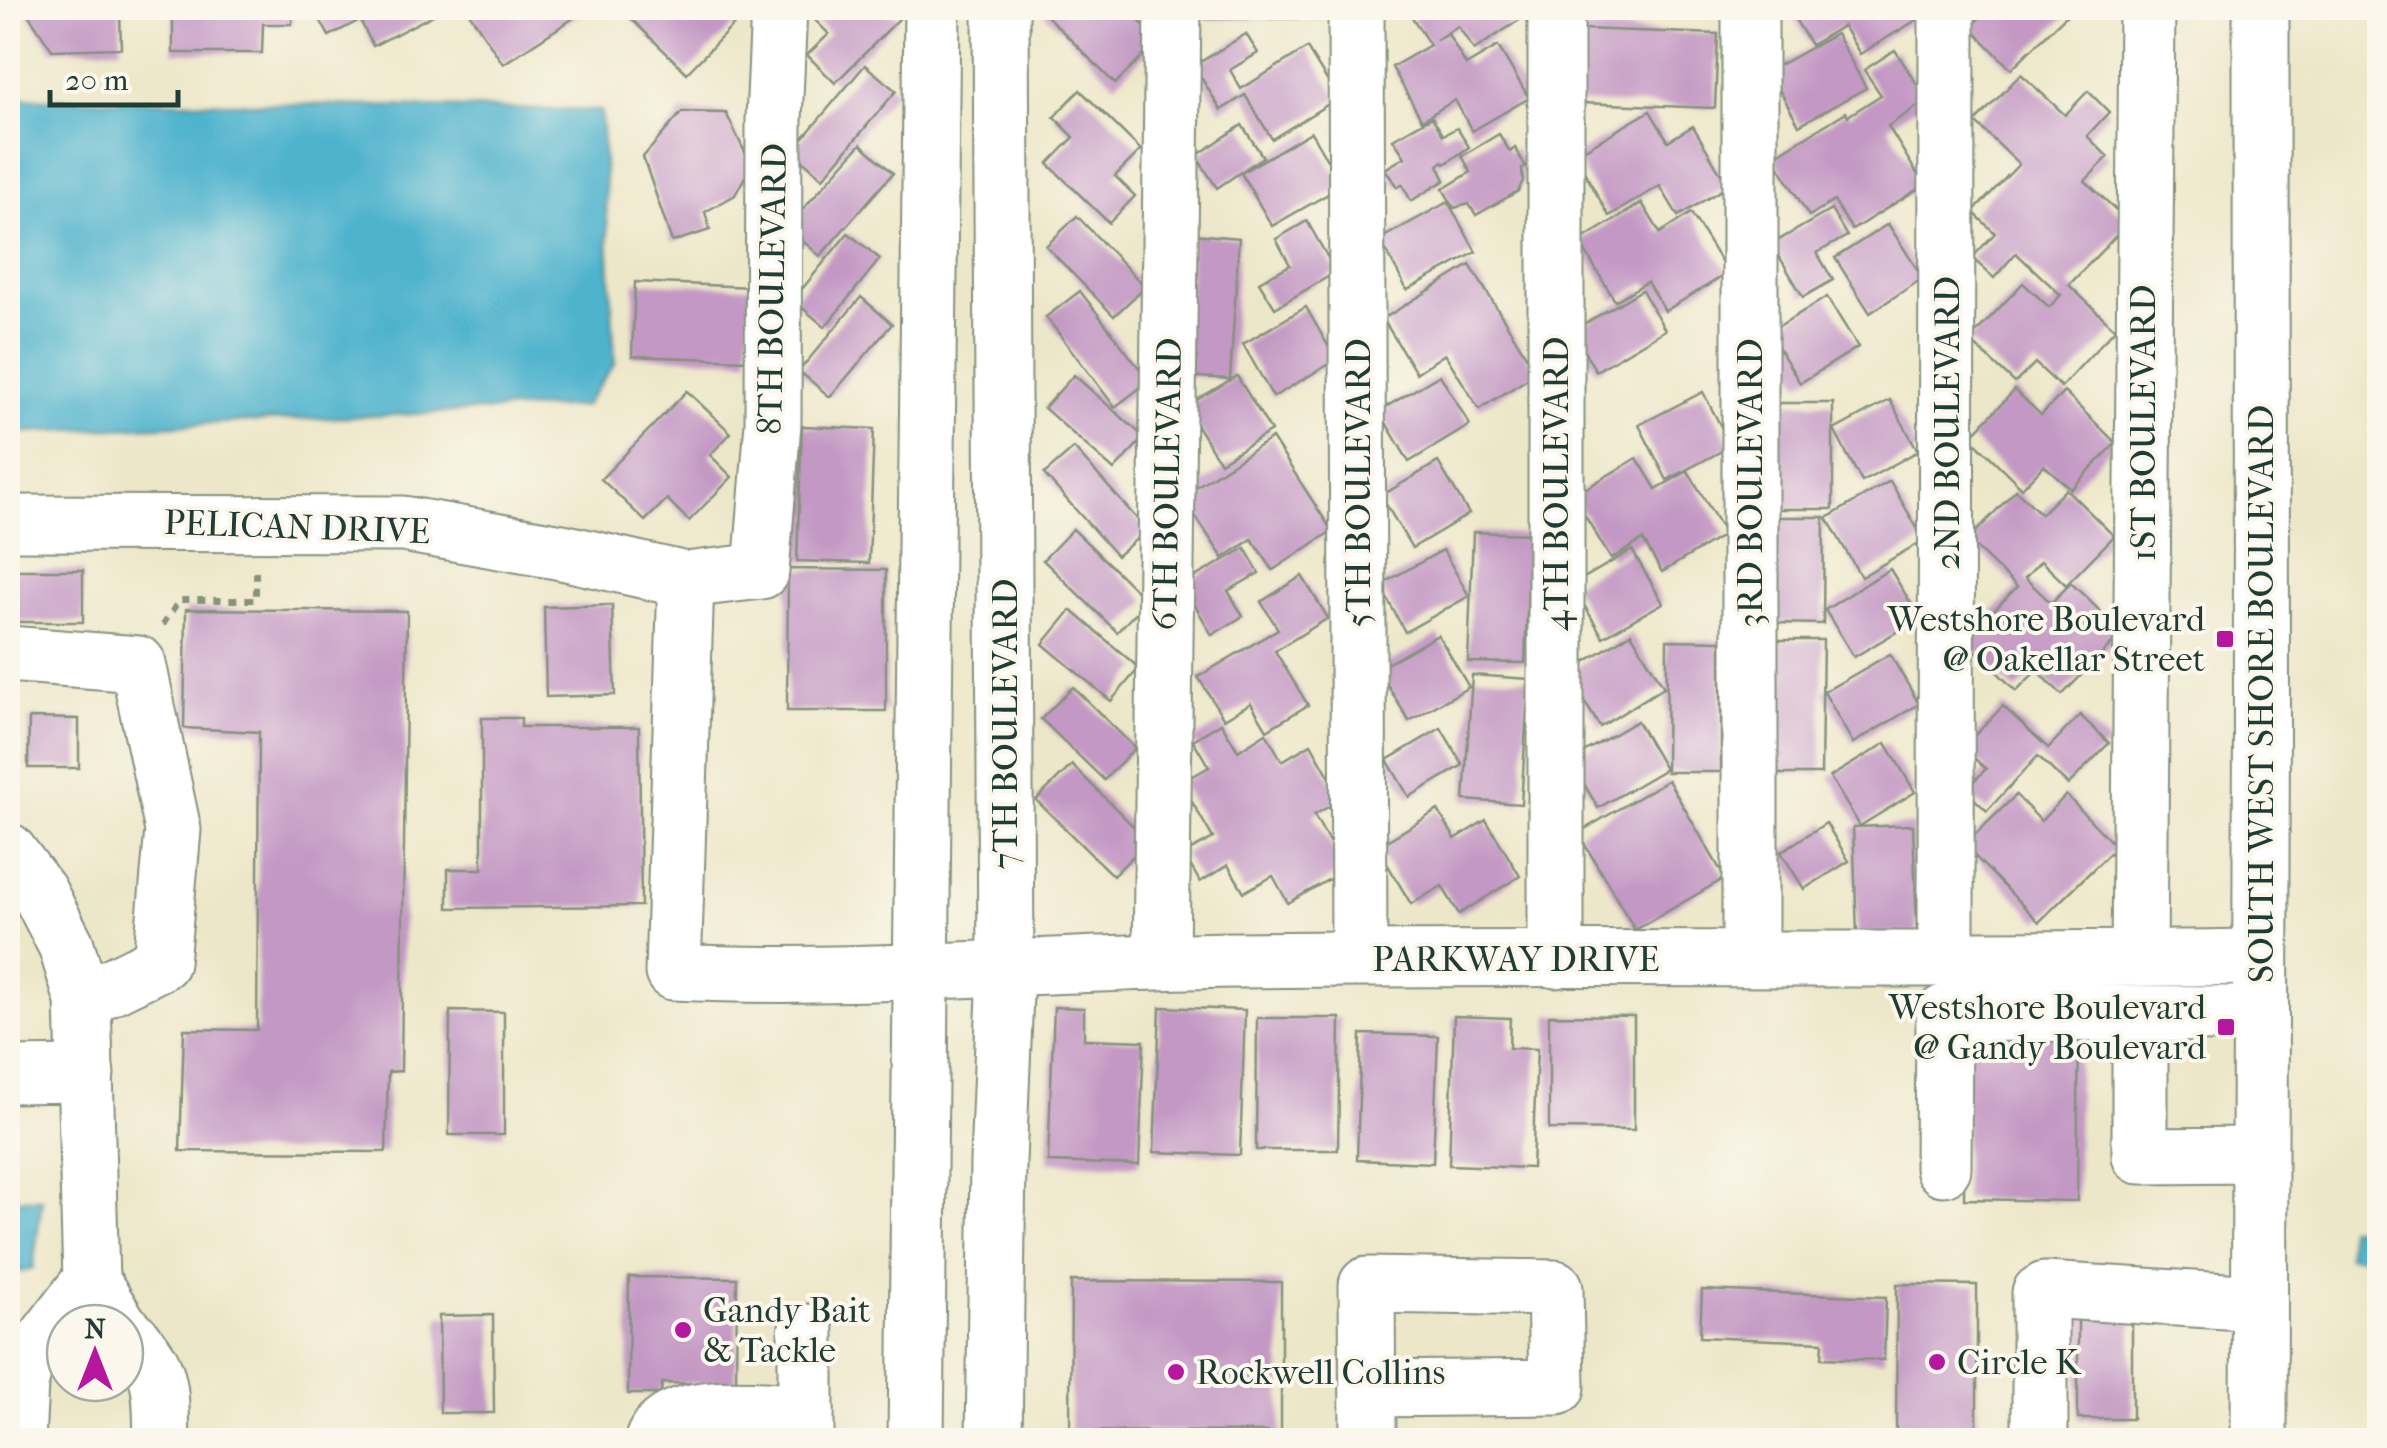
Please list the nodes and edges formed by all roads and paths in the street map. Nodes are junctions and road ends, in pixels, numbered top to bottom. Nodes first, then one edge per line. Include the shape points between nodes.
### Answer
1 (779, 8) edge
2 (932, 8) edge
3 (1001, 8) edge
4 (1174, 8) edge
5 (1356, 8) edge
6 (1556, 8) edge
7 (1750, 8) edge
8 (1948, 8) edge
9 (2146, 8) edge
10 (2261, 8) edge
11 (8, 523) edge
12 (241, 568) dead end
13 (761, 570) joint
14 (686, 580) junction
15 (8, 654) edge
16 (138, 664) junction
17 (8, 852) edge
18 (2259, 957) junction
19 (1359, 958) junction
20 (1750, 958) junction
21 (1946, 958) junction
22 (2139, 958) junction
23 (1161, 960) junction
24 (1556, 960) junction
25 (1006, 970) junction
26 (921, 972) junction
27 (83, 1000) junction
28 (2140, 1014) junction
29 (2259, 1014) junction
30 (86, 1074) junction
31 (8, 1076) edge
32 (2259, 1155) junction
33 (919, 1158) junction
34 (998, 1162) junction
35 (1942, 1168) dead end
36 (104, 1301) edge
37 (2259, 1303) junction
38 (806, 1332) dead end
39 (145, 1350) edge
40 (806, 1426) edge
41 (17, 1440) edge
42 (162, 1440) edge
43 (653, 1440) edge
44 (916, 1440) edge
45 (994, 1440) edge
46 (2040, 1440) edge
47 (2258, 1440) edge

1 - 13 street, 8TH BOULEVARD via 773,422
2 - 26 street
3 - 25 street, 7TH BOULEVARD
4 - 23 street, 6TH BOULEVARD
5 - 19 street, 5TH BOULEVARD
6 - 24 street, 4TH BOULEVARD
7 - 20 street, 3RD BOULEVARD
8 - 21 street, 2ND BOULEVARD
9 - 22 street, 1ST BOULEVARD
10 - 18 street, SOUTH WEST SHORE BOULEVARD
11 - 14 street, PELICAN DRIVE via 403,524
12 - 16 path via 258,573 256,600 179,600
13 - 14 street, PELICAN DRIVE
14 - 26 street, PARKWAY DRIVE via 673,972
15 - 16 street
16 - 27 street via 173,830 161,962
17 - 27 street via 39,892
18 - 22 street, PARKWAY DRIVE
18 - 29 street, SOUTH WEST SHORE BOULEVARD
19 - 23 street, PARKWAY DRIVE
19 - 24 street, PARKWAY DRIVE
20 - 21 street, PARKWAY DRIVE
20 - 24 street, PARKWAY DRIVE
21 - 22 street, PARKWAY DRIVE
23 - 25 street, PARKWAY DRIVE
25 - 26 street, PARKWAY DRIVE
25 - 34 street, 7TH BOULEVARD
26 - 33 street
27 - 30 street
28 - 29 street
28 - 32 street via 2140,1156
28 - 35 street via 1944,1013
29 - 32 street, SOUTH WEST SHORE BOULEVARD
30 - 31 street
30 - 36 street
32 - 37 street, SOUTH WEST SHORE BOULEVARD
33 - 34 street
33 - 44 street
34 - 45 street, 7TH BOULEVARD
36 - 41 street via 25,1366
37 - 46 street via 2040,1292
37 - 47 street, SOUTH WEST SHORE BOULEVARD
38 - 40 street
39 - 42 street via 160,1384
40 - 43 street via 724,1407 665,1423

